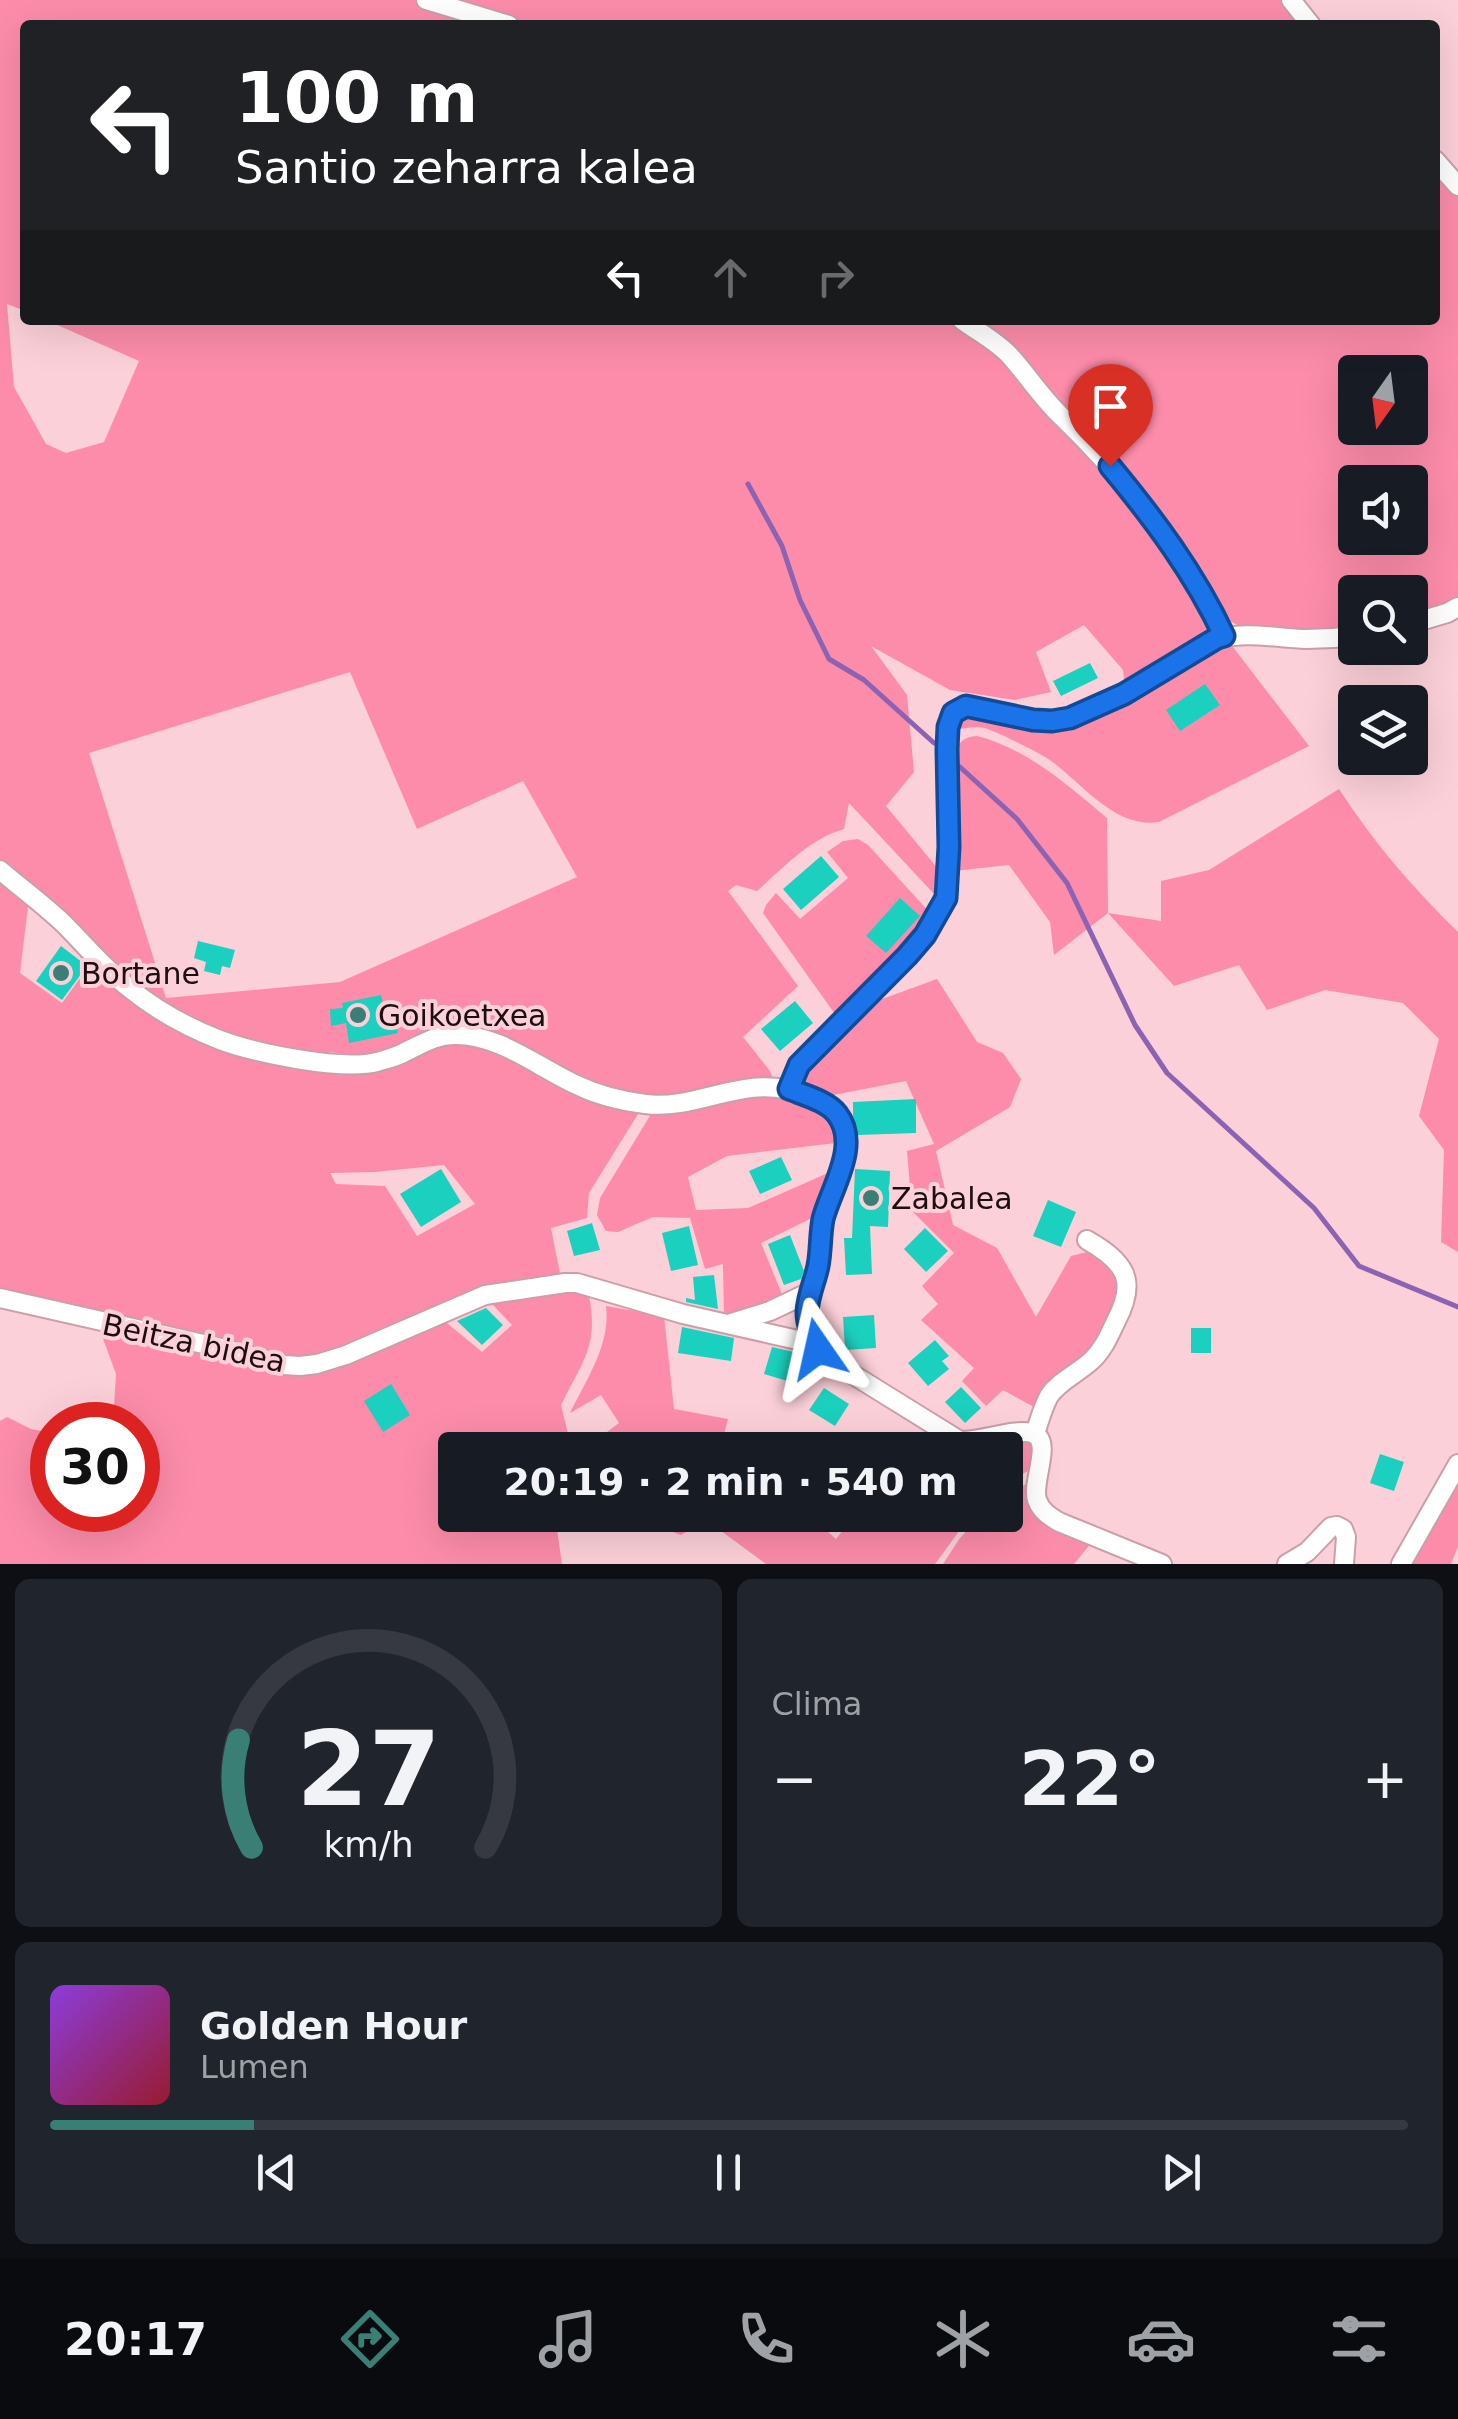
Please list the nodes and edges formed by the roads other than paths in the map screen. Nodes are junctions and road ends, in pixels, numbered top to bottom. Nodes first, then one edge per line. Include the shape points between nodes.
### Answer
1 (426, 0) edge
2 (1291, 0) edge
3 (493, 20) edge
4 (1308, 20) edge
5 (1440, 166) edge
6 (1458, 186) edge
7 (969, 325) edge
8 (1458, 607) edge
9 (1428, 619) edge
10 (1224, 636) junction
11 (1338, 638) edge
12 (0, 870) edge
13 (789, 1089) junction
14 (1087, 1240) dead end
15 (810, 1292) junction
16 (0, 1298) edge
17 (730, 1324) junction
18 (818, 1349) junction
19 (1035, 1433) junction
20 (1458, 1464) edge
21 (1162, 1564) edge
22 (1287, 1564) edge
23 (1344, 1564) edge
24 (1401, 1564) edge

1 - 3 street
2 - 4 street
5 - 6 street
7 - 10 street via 1008,353 1145,508
8 - 9 street
10 - 11 street
10 - 13 street via 1070,718 1033,720 966,706 953,713 946,898 925,935 799,1065
12 - 13 street via 128,988 222,1040 300,1058 370,1064 455,1034 506,1048 596,1093 650,1105 759,1087
13 - 15 street via 836,1112 846,1146
14 - 19 street via 1124,1270 1128,1296 1101,1351 1049,1397
15 - 17 street
15 - 18 street via 807,1313
16 - 17 street, Beitza bidea via 300,1366 346,1355 485,1295 566,1283
17 - 18 street, Beitza bidea
18 - 19 street, Beitza bidea via 960,1441
19 - 21 street via 1042,1446 1036,1492 1046,1514
20 - 24 street
22 - 23 street via 1337,1526 1346,1537

